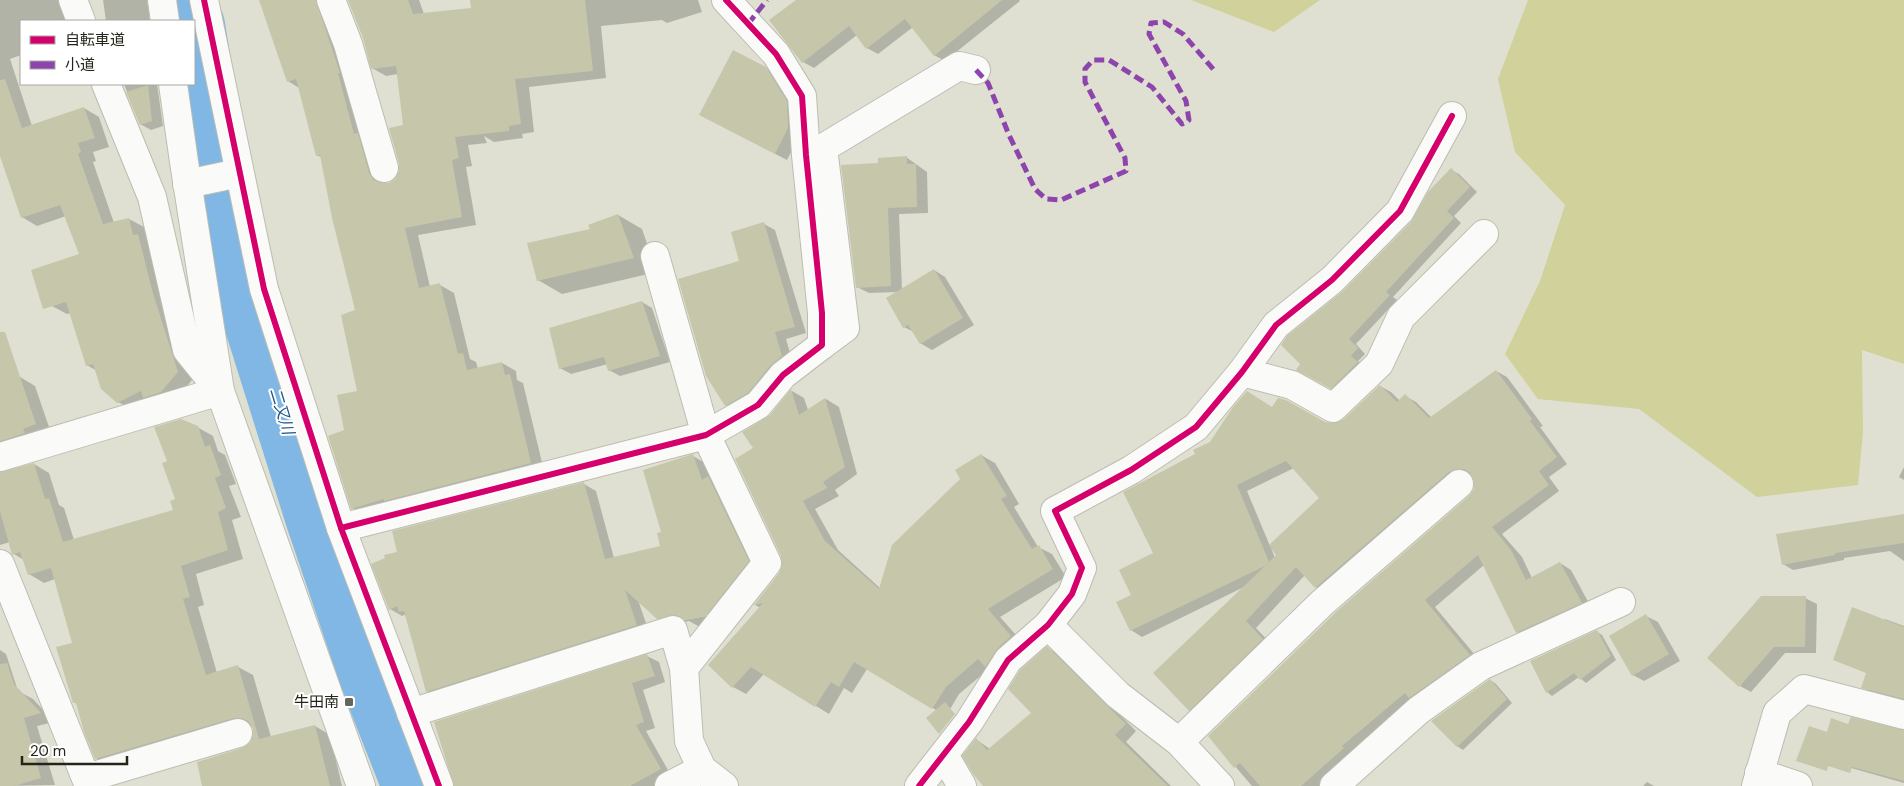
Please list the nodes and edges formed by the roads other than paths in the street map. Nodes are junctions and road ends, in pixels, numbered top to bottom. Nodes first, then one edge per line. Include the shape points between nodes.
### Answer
1 (73, 0) edge
2 (162, 0) edge
3 (204, 0) edge
4 (331, 0) edge
5 (726, 0) edge
6 (81, 20) edge
7 (165, 20) edge
8 (976, 70) dead end
9 (106, 85) edge
10 (174, 85) edge
11 (1452, 116) dead end
12 (384, 168) dead end
13 (239, 173) junction
14 (188, 184) junction
15 (1484, 234) dead end
16 (655, 256) dead end
17 (822, 345) junction
18 (1242, 372) junction
19 (220, 391) junction
20 (706, 435) junction
21 (0, 457) edge
22 (1460, 484) dead end
23 (341, 528) junction
24 (0, 564) edge
25 (1621, 602) dead end
26 (1048, 624) junction
27 (684, 668) junction
28 (411, 713) junction
29 (1904, 715) edge
30 (238, 733) dead end
31 (1179, 742) junction
32 (944, 755) junction
33 (702, 769) junction
34 (1757, 779) edge
35 (88, 782) edge
36 (361, 786) edge
37 (439, 786) edge
38 (669, 786) edge
39 (724, 786) edge
40 (919, 786) edge
41 (962, 786) edge
42 (1220, 786) edge
43 (1334, 786) edge
44 (1798, 786) edge

1 - 6 street
2 - 7 street
3 - 13 street
4 - 12 street via 348,44
5 - 17 street via 776,54 802,96 822,313
8 - 17 street via 959,66 823,148 845,328
9 - 19 street via 152,197 188,350
10 - 14 street
11 - 18 street via 1400,211 1332,280 1276,325
13 - 14 street
13 - 23 street via 264,289
14 - 19 street
15 - 18 street via 1401,317 1379,364 1333,408 1292,385
16 - 20 street
17 - 20 street via 783,376 758,405
18 - 26 street via 1196,427 1130,470 1054,511 1082,568 1072,594
19 - 21 street
19 - 36 street
20 - 23 street
20 - 27 street via 767,562
22 - 31 street via 1322,603
23 - 28 street
24 - 35 street
25 - 43 street via 1481,666 1419,710
26 - 31 street via 1118,695
26 - 32 street via 1008,660
27 - 28 street via 673,630
27 - 33 street via 689,741
28 - 37 street
29 - 34 street via 1804,689 1777,713
30 - 35 street
31 - 42 street
32 - 40 street
32 - 41 street
33 - 38 street
33 - 39 street
34 - 44 street

